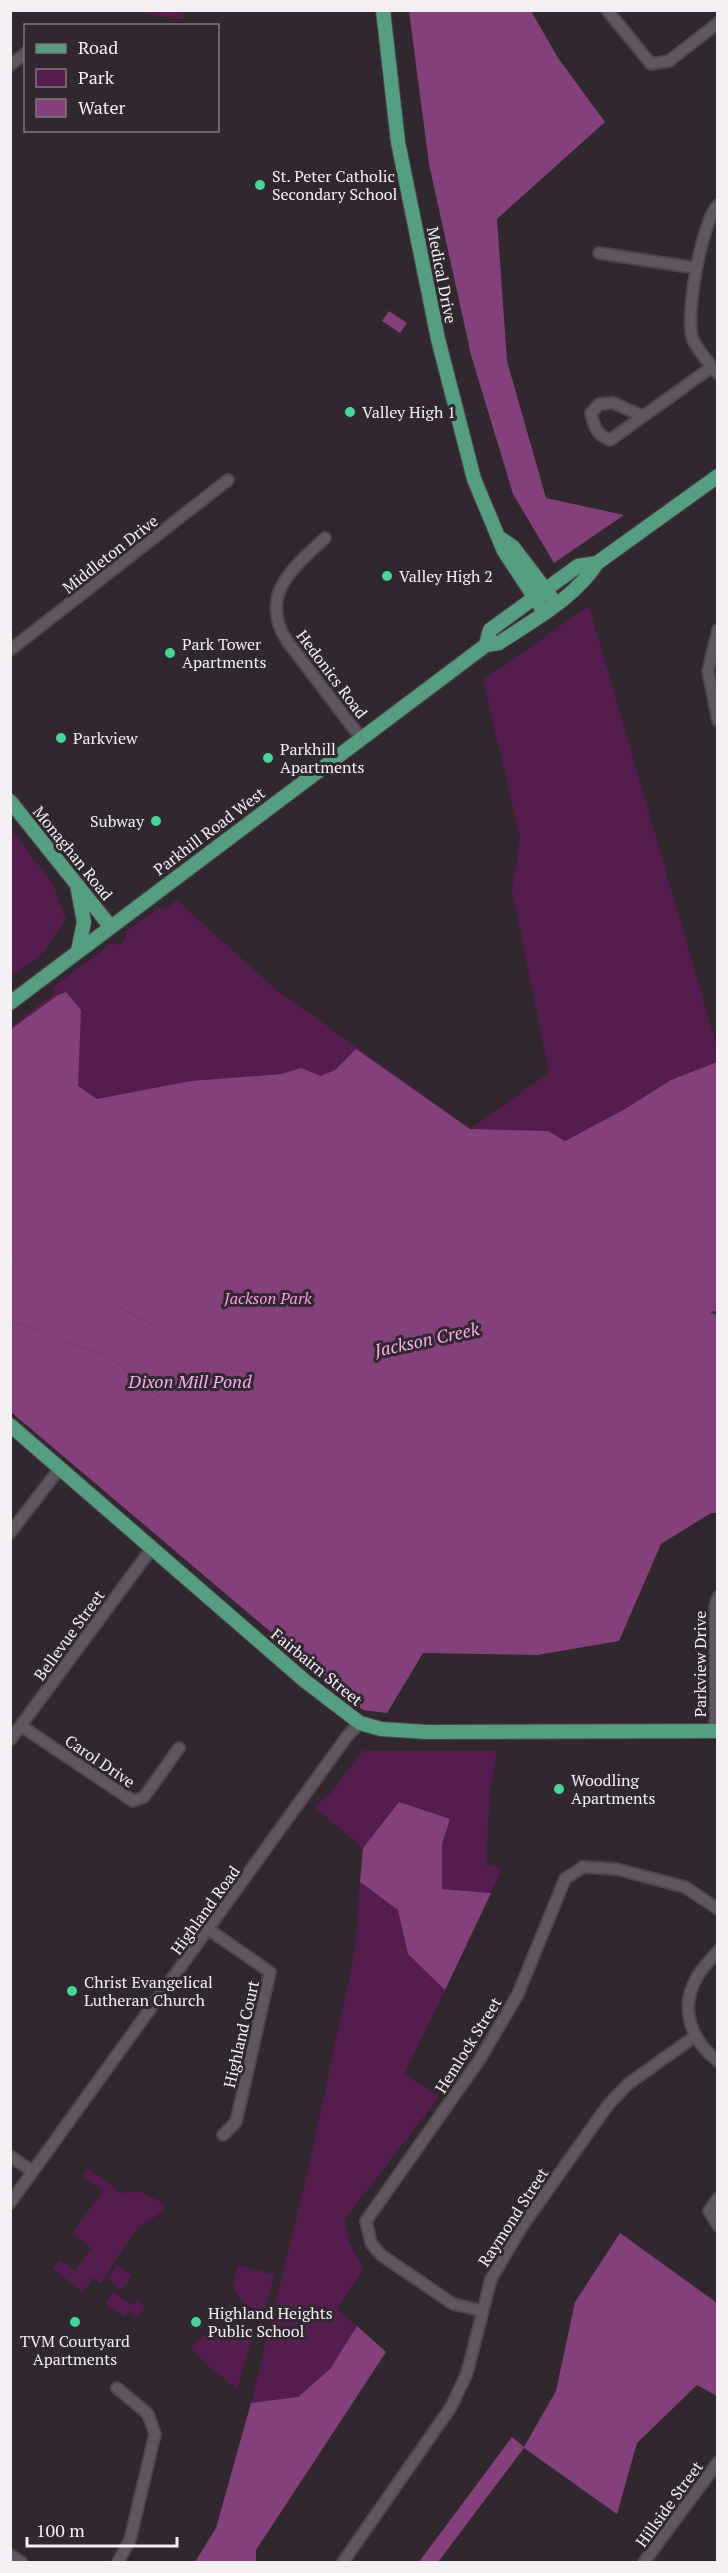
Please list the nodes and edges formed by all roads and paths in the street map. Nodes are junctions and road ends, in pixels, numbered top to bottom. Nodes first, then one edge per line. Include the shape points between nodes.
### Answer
1 (383, 10) edge
2 (607, 10) edge
3 (717, 24) edge
4 (24, 54) edge
5 (10, 65) edge
6 (717, 205) edge
7 (599, 253) dead end
8 (696, 268) junction
9 (715, 370) edge
10 (643, 416) junction
11 (717, 476) edge
12 (228, 480) dead end
13 (325, 538) dead end
14 (597, 563) junction
15 (540, 595) junction
16 (549, 608) junction
17 (717, 630) edge
18 (486, 645) junction
19 (10, 650) edge
20 (717, 721) edge
21 (361, 738) junction
22 (10, 801) edge
23 (76, 883) junction
24 (110, 926) junction
25 (78, 951) junction
26 (10, 1003) edge
27 (10, 1425) edge
28 (60, 1468) junction
29 (10, 1533) edge
30 (152, 1548) junction
31 (717, 1597) edge
32 (360, 1723) junction
33 (21, 1726) junction
34 (716, 1731) edge
35 (10, 1740) edge
36 (179, 1748) dead end
37 (717, 1910) edge
38 (209, 1930) junction
39 (717, 1951) edge
40 (694, 2037) junction
41 (717, 2061) edge
42 (223, 2135) dead end
43 (10, 2156) edge
44 (32, 2171) junction
45 (717, 2198) edge
46 (10, 2202) edge
47 (717, 2226) edge
48 (483, 2311) junction
49 (117, 2388) dead end
50 (717, 2462) edge
51 (713, 2479) edge
52 (10, 2554) edge
53 (21, 2562) edge
54 (118, 2562) edge
55 (343, 2562) edge
56 (644, 2562) edge

1 - 15 main road, Medical Drive via 398,141 438,339 474,479 504,551
2 - 3 street via 651,64 669,61
4 - 5 street
6 - 8 street via 710,212
7 - 8 street
8 - 9 street via 693,339
9 - 10 street
10 - 10 street via 613,403 599,404 591,413 593,425 610,440
11 - 14 main road, Parkhill Road West
12 - 19 street, Middleton Drive
13 - 21 street, Hedonics Road via 282,582 278,623 287,641
14 - 15 main road, Parkhill Road West via 578,566
14 - 16 main road, Parkhill Road West via 586,580
15 - 16 main road, Medical Drive
15 - 18 main road, Parkhill Road West via 490,630
16 - 18 main road, Parkhill Road West via 499,643
17 - 20 street via 708,671
18 - 21 main road, Parkhill Road West
21 - 24 main road, Parkhill Road West
22 - 23 main road, Monaghan Road
23 - 24 main road, Monaghan Road
23 - 25 main road via 84,922
24 - 25 main road, Parkhill Road West
25 - 26 main road, Parkhill Road West
27 - 28 main road, Fairbairn Street
28 - 29 street
28 - 30 main road, Fairbairn Street
30 - 32 main road, Fairbairn Street via 305,1681
30 - 33 street, Bellevue Street
31 - 34 street, Parkview Drive
32 - 34 main road, Fairbairn Street via 381,1729 428,1732
32 - 38 street, Highland Road
33 - 35 street, Bellevue Street
33 - 36 street, Carol Drive via 133,1801 144,1797
37 - 48 street, Hemlock Street via 685,1887 616,1869 583,1867 565,1879 512,2004 474,2068 366,2221 371,2243 381,2255 453,2304
38 - 42 street, Highland Court via 270,1972 236,2122
38 - 44 street, Highland Road
39 - 40 street via 696,1978 688,2004
40 - 41 street
40 - 48 street, Raymond Street via 628,2084 608,2105 490,2279
43 - 44 street
44 - 46 street, Highland Road
45 - 47 street via 709,2211
48 - 55 street, Raymond Street via 467,2373 451,2407
49 - 54 street via 148,2414 155,2434 130,2540
50 - 51 street, Hillside Street
51 - 56 street, Hillside Street
52 - 53 street

